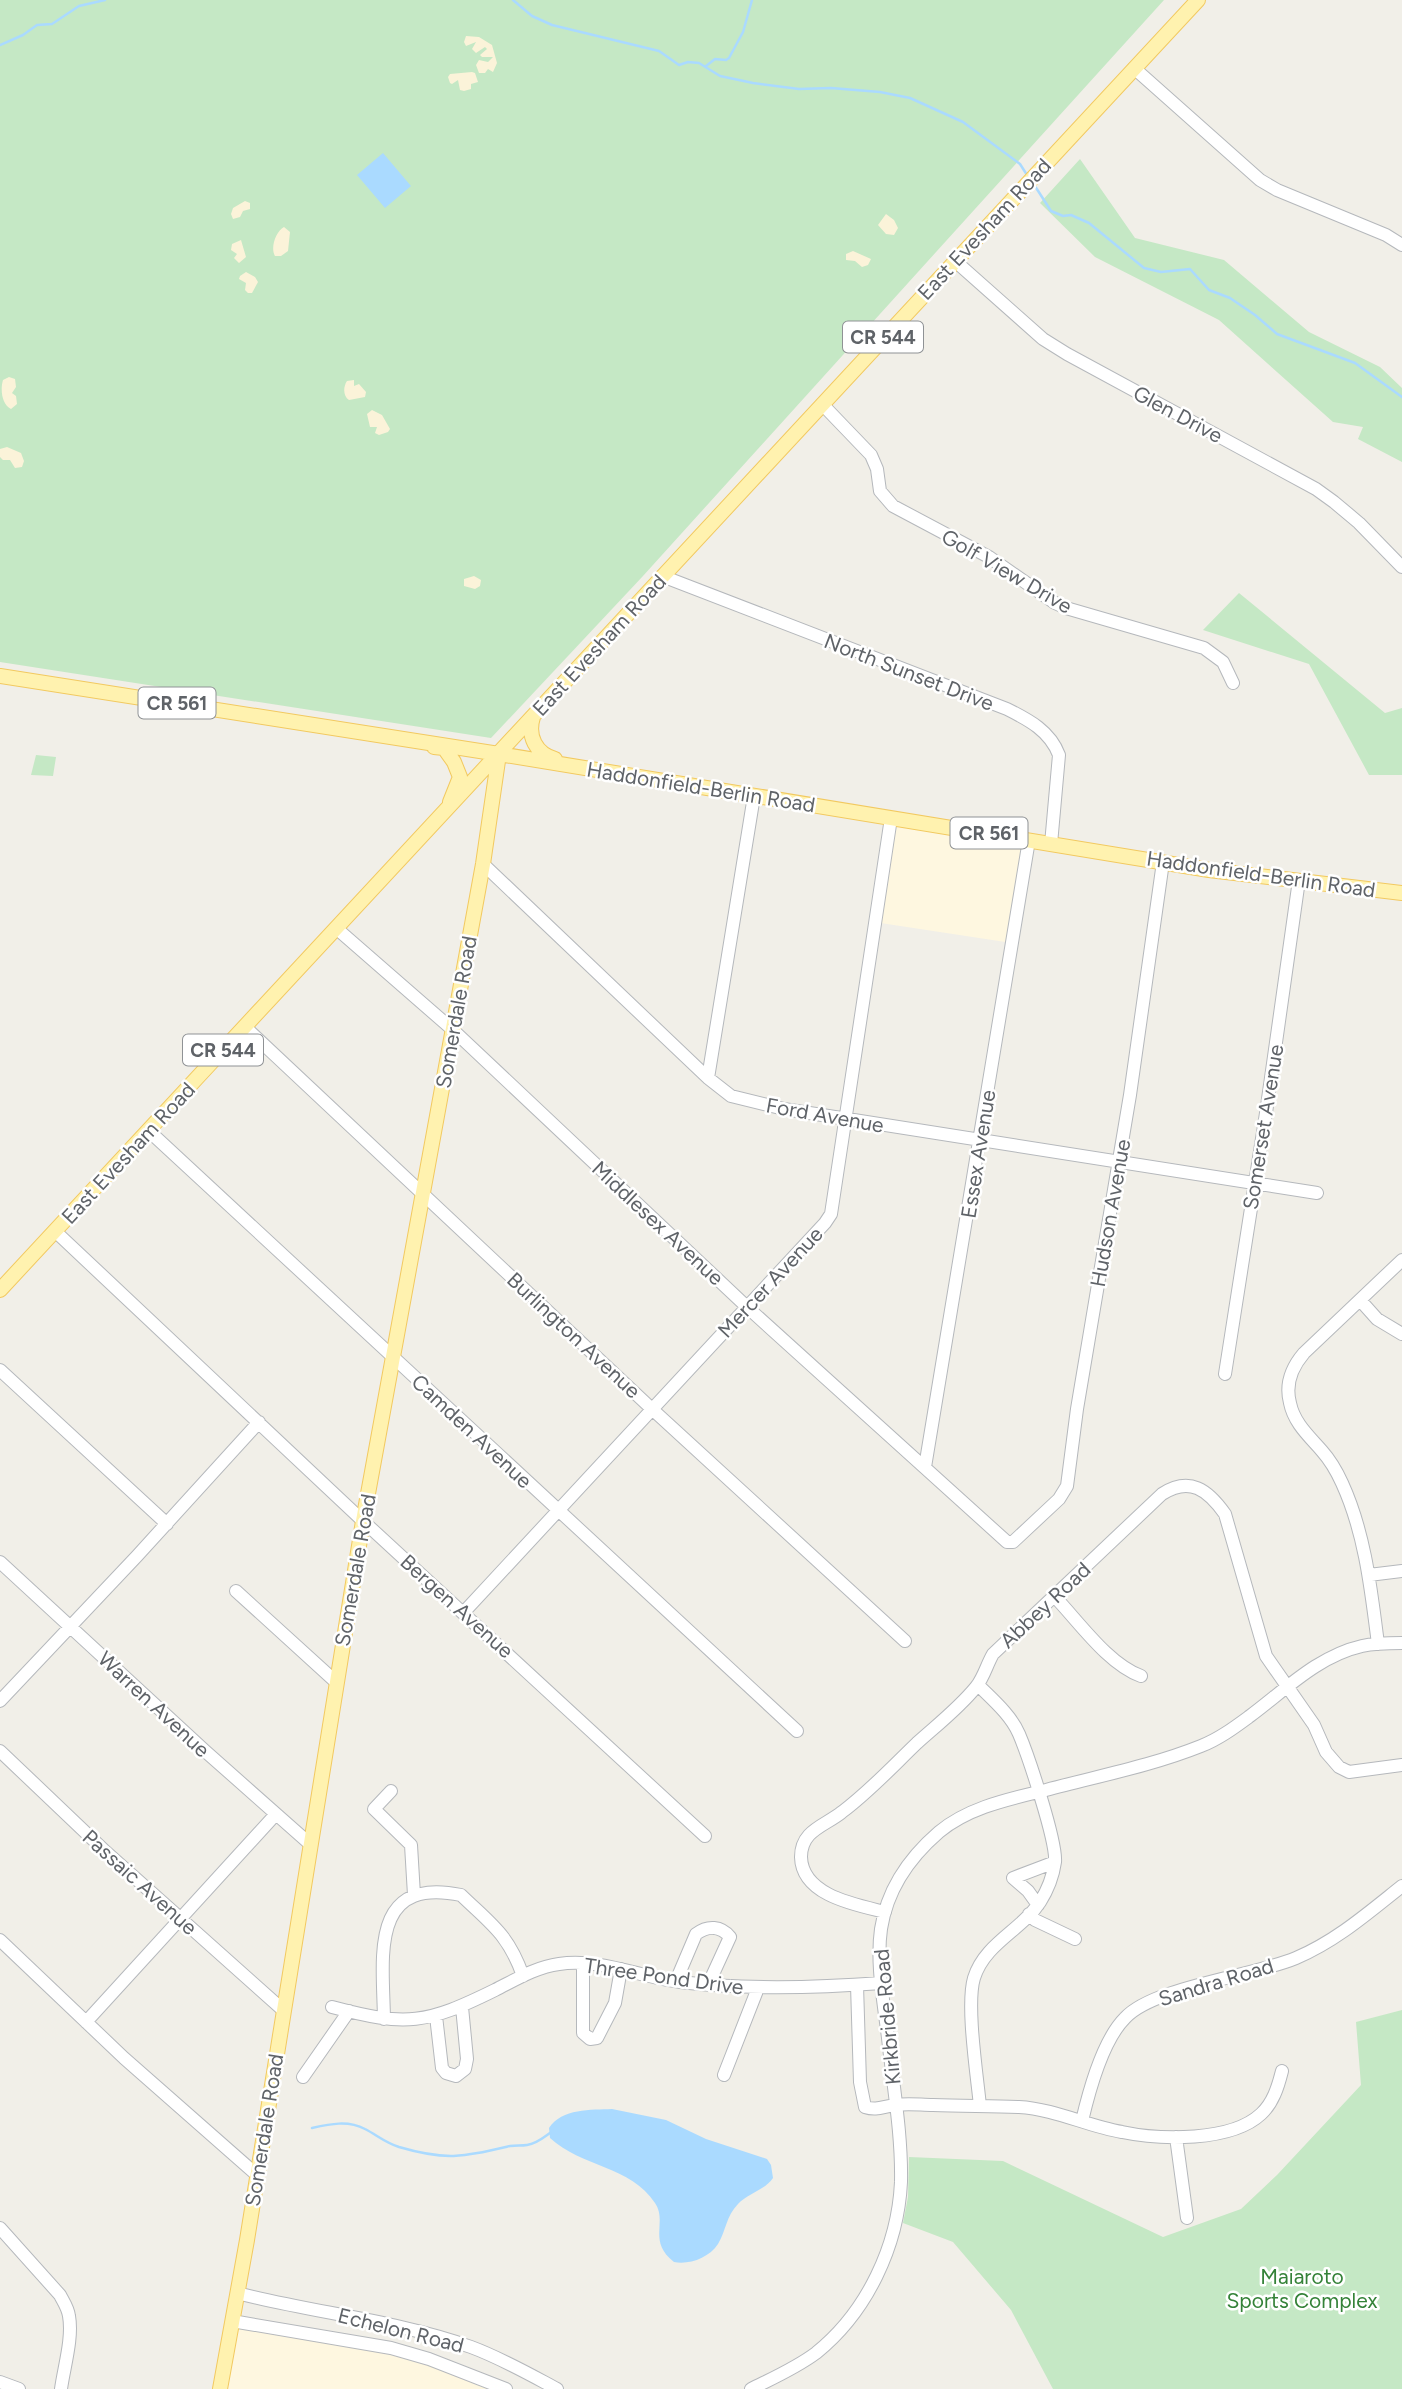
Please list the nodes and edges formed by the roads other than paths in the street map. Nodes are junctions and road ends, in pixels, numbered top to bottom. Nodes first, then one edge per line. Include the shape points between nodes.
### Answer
1 (1198, 0) edge
2 (1134, 68) junction
3 (1402, 245) edge
4 (954, 260) junction
5 (822, 404) junction
6 (1402, 567) edge
7 (662, 576) junction
8 (0, 676) edge
9 (1233, 682) dead end
10 (533, 717) junction
11 (431, 743) junction
12 (499, 754) junction
13 (558, 763) junction
14 (754, 796) junction
15 (446, 810) junction
16 (891, 818) junction
17 (1029, 840) junction
18 (1051, 844) junction
19 (1163, 862) junction
20 (483, 864) junction
21 (1299, 880) junction
22 (1402, 892) edge
23 (336, 928) junction
24 (245, 1027) junction
25 (453, 1030) junction
26 (708, 1078) junction
27 (844, 1119) junction
28 (149, 1131) junction
29 (981, 1140) junction
30 (1118, 1163) junction
31 (1255, 1185) junction
32 (423, 1193) junction
33 (1317, 1193) dead end
34 (56, 1231) junction
35 (1402, 1260) edge
36 (0, 1290) edge
37 (1360, 1300) junction
38 (747, 1307) junction
39 (1402, 1334) edge
40 (393, 1358) junction
41 (0, 1370) edge
42 (1224, 1374) dead end
43 (653, 1409) junction
44 (259, 1422) junction
45 (925, 1467) junction
46 (559, 1511) junction
47 (363, 1521) junction
48 (167, 1524) junction
49 (1013, 1542) joint
50 (0, 1562) edge
51 (1402, 1571) edge
52 (1369, 1575) junction
53 (236, 1591) dead end
54 (1055, 1597) junction
55 (464, 1612) junction
56 (70, 1626) junction
57 (905, 1641) dead end
58 (1402, 1643) edge
59 (1378, 1644) junction
60 (1141, 1676) dead end
61 (336, 1682) junction
62 (978, 1685) junction
63 (1288, 1686) junction
64 (0, 1701) edge
65 (797, 1731) dead end
66 (0, 1751) edge
67 (1402, 1765) edge
68 (391, 1791) dead end
69 (1038, 1792) junction
70 (276, 1814) junction
71 (705, 1836) dead end
72 (310, 1843) junction
73 (1055, 1862) junction
74 (1402, 1886) edge
75 (414, 1895) junction
76 (1034, 1910) junction
77 (885, 1912) junction
78 (180, 1918) junction
79 (1075, 1939) dead end
80 (0, 1940) edge
81 (583, 1964) junction
82 (621, 1969) junction
83 (523, 1976) junction
84 (676, 1981) junction
85 (882, 1983) junction
86 (857, 1984) junction
87 (708, 1985) junction
88 (758, 1988) junction
89 (332, 2007) dead end
90 (462, 2007) junction
91 (283, 2010) junction
92 (349, 2011) junction
93 (436, 2016) junction
94 (384, 2019) junction
95 (86, 2022) junction
96 (1282, 2071) dead end
97 (724, 2075) dead end
98 (303, 2077) dead end
99 (896, 2105) junction
100 (980, 2106) junction
101 (1082, 2121) junction
102 (1176, 2137) junction
103 (257, 2175) junction
104 (1187, 2218) dead end
105 (0, 2228) edge
106 (237, 2293) junction
107 (232, 2321) junction
108 (0, 2382) edge
109 (19, 2389) edge
110 (61, 2389) edge
111 (220, 2389) edge
112 (506, 2389) edge
113 (557, 2389) edge
114 (751, 2389) edge

1 - 2 main road, East Evesham Road / CR 544
2 - 3 street via 1260,180
2 - 4 main road, East Evesham Road / CR 544
4 - 5 main road, East Evesham Road / CR 544
4 - 6 street, Glen Drive via 1043,339 1316,489
5 - 7 main road, East Evesham Road / CR 544
5 - 9 street, Golf View Drive via 871,455 880,491 893,506 989,557 1066,608 1203,648 1223,662
7 - 10 main road, East Evesham Road / CR 544
7 - 18 street, North Sunset Drive via 1034,723 1055,744 1059,755
8 - 11 main road, Haddonfield-Berlin Road / CR 561
10 - 12 main road, East Evesham Road / CR 544
10 - 13 main road via 534,744
11 - 12 main road, Haddonfield-Berlin Road / CR 561
11 - 15 main road via 444,748 460,777
12 - 13 main road, Haddonfield-Berlin Road / CR 561
12 - 15 main road, East Evesham Road / CR 544
12 - 20 main road, Somerdale Road
13 - 14 main road, Haddonfield-Berlin Road / CR 561
14 - 16 main road, Haddonfield-Berlin Road / CR 561
14 - 26 street
15 - 23 main road, East Evesham Road / CR 544
16 - 17 main road, Haddonfield-Berlin Road / CR 561
16 - 27 street, Mercer Avenue
17 - 18 main road, Haddonfield-Berlin Road / CR 561
17 - 29 street, Essex Avenue
18 - 19 main road, Haddonfield-Berlin Road / CR 561
19 - 21 main road, Haddonfield-Berlin Road / CR 561
19 - 30 street, Hudson Avenue
20 - 25 main road, Somerdale Road
20 - 26 street, Ford Avenue
21 - 22 main road, Haddonfield-Berlin Road / CR 561
21 - 31 street, Somerset Avenue
23 - 24 main road, East Evesham Road / CR 544
23 - 25 street, Middlesex Avenue
24 - 28 main road, East Evesham Road / CR 544
24 - 32 street, Burlington Avenue
25 - 32 main road, Somerdale Road
25 - 38 street, Middlesex Avenue
26 - 27 street, Ford Avenue via 746,1101
27 - 29 street, Ford Avenue
27 - 38 street, Mercer Avenue via 831,1214
28 - 34 main road, East Evesham Road / CR 544
28 - 40 street, Camden Avenue
29 - 30 street, Ford Avenue
29 - 45 street, Essex Avenue
30 - 31 street, Ford Avenue
30 - 49 street, Hudson Avenue via 1066,1486 1059,1499
31 - 33 street, Ford Avenue
31 - 42 street, Somerset Avenue
32 - 40 main road, Somerdale Road
32 - 43 street, Burlington Avenue
34 - 36 main road, East Evesham Road / CR 544
34 - 44 street, Bergen Avenue
35 - 37 street
37 - 39 street via 1377,1319
37 - 52 street via 1296,1363 1289,1401 1298,1423 1324,1452 1343,1484
38 - 43 street, Mercer Avenue
38 - 45 street, Middlesex Avenue
40 - 46 street, Camden Avenue
40 - 47 main road, Somerdale Road
41 - 48 street
43 - 46 street, Mercer Avenue
43 - 57 street, Burlington Avenue
44 - 47 street, Bergen Avenue
44 - 48 street
45 - 49 street, Middlesex Avenue via 1007,1542
46 - 55 street, Mercer Avenue
46 - 65 street, Camden Avenue
47 - 55 street, Bergen Avenue
47 - 61 main road, Somerdale Road
48 - 56 street
50 - 56 street, Warren Avenue
51 - 52 street
52 - 59 street
53 - 61 street
54 - 60 street via 1115,1661
54 - 62 street, Abbey Road via 993,1654
54 - 63 street, Abbey Road via 1162,1494 1178,1487 1200,1489 1210,1495 1229,1524 1266,1656
55 - 71 street, Bergen Avenue
56 - 64 street
56 - 70 street, Warren Avenue
58 - 59 street, Kirkbride Road
59 - 63 street, Kirkbride Road via 1343,1653
61 - 72 main road, Somerdale Road
62 - 69 street via 1019,1733
62 - 77 street, Abbey Road via 850,1806 806,1838 801,1859 818,1888 839,1901
63 - 67 street via 1339,1767 1349,1772
63 - 69 street, Kirkbride Road via 1227,1733 1203,1745
66 - 78 street, Passaic Avenue
68 - 75 street via 374,1809 411,1845
69 - 73 street
69 - 77 street, Kirkbride Road via 974,1812 940,1831 898,1880
70 - 72 street, Warren Avenue
70 - 78 street
72 - 91 main road, Somerdale Road
73 - 76 street via 1047,1891
73 - 76 street via 1013,1878 1028,1891
74 - 101 street, Sandra Road via 1332,1940 1294,1959 1177,1992 1132,2011 1114,2032 1090,2087
75 - 83 street via 461,1895 505,1936
75 - 94 street via 391,1915 386,1929
76 - 79 street via 1035,1920
76 - 100 street via 1003,1937 974,1977
77 - 85 street, Kirkbride Road via 880,1942
78 - 91 street, Passaic Avenue
78 - 95 street
80 - 95 street
81 - 82 street, Three Pond Drive
81 - 82 street via 583,2033 590,2039 597,2038 615,2003
81 - 83 street, Three Pond Drive via 547,1966
82 - 84 street, Three Pond Drive
83 - 90 street, Three Pond Drive
84 - 87 street, Three Pond Drive
84 - 87 street via 696,1934 712,1927 730,1937
85 - 86 street, Three Pond Drive
85 - 99 street, Kirkbride Road
86 - 88 street, Three Pond Drive
86 - 99 street via 865,2106 875,2110
87 - 88 street, Three Pond Drive
88 - 97 street
89 - 92 street, Three Pond Drive
90 - 93 street, Three Pond Drive
90 - 93 street via 467,2059 465,2069 456,2076 442,2068
91 - 103 main road, Somerdale Road
92 - 94 street, Three Pond Drive
92 - 98 street
93 - 94 street, Three Pond Drive
95 - 103 street
96 - 102 street via 1271,2102 1250,2122 1228,2131
99 - 100 street
99 - 114 street, Kirkbride Road via 901,2178 898,2208 873,2283 843,2326 817,2352
100 - 101 street via 1048,2111
101 - 102 street via 1121,2132
102 - 104 street
103 - 106 main road, Somerdale Road
105 - 110 street via 60,2295 66,2308 69,2333
106 - 107 main road, Somerdale Road
106 - 113 street, Echelon Road via 433,2335 490,2355
107 - 111 main road, Somerdale Road
107 - 112 street, Echelon Road via 391,2348
108 - 109 street

